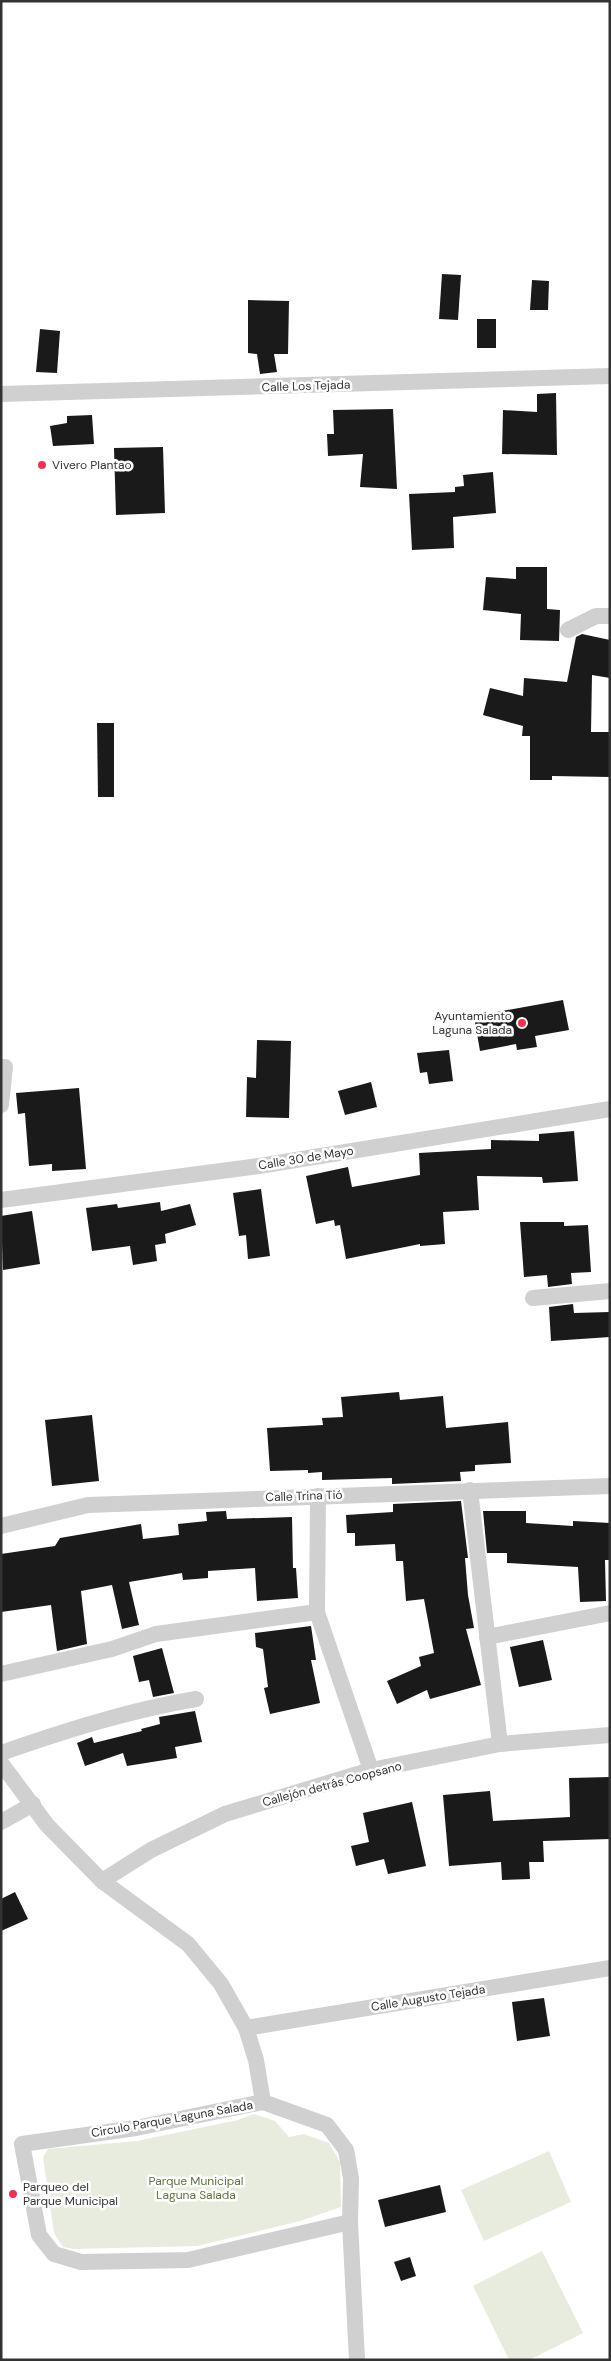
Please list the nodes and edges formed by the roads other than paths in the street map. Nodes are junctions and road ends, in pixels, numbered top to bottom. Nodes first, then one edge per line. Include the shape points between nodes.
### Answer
1 (610, 376) edge
2 (1, 394) edge
3 (610, 616) edge
4 (568, 630) dead end
5 (1, 1067) edge
6 (1, 1106) edge
7 (610, 1109) edge
8 (1, 1200) edge
9 (610, 1291) edge
10 (532, 1298) dead end
11 (610, 1486) edge
12 (470, 1490) junction
13 (318, 1496) junction
14 (1, 1526) edge
15 (317, 1612) junction
16 (610, 1612) edge
17 (487, 1637) junction
18 (1, 1674) edge
19 (196, 1699) dead end
20 (610, 1735) edge
21 (500, 1744) junction
22 (1, 1753) edge
23 (1, 1762) edge
24 (371, 1770) junction
25 (33, 1804) junction
26 (1, 1822) edge
27 (102, 1881) junction
28 (610, 1968) edge
29 (246, 2028) junction
30 (263, 2102) junction
31 (350, 2222) junction
32 (357, 2360) edge

1 - 2 street, Calle Los Tejada
3 - 4 street via 596,616
5 - 6 street via 5,1067
7 - 8 street, Calle 30 de Mayo via 259,1166
9 - 10 street
11 - 12 street, Calle Trina Tió
12 - 13 street, Calle Trina Tió
12 - 17 street
13 - 14 street, Calle Trina Tió via 88,1505
13 - 15 street
15 - 18 street via 156,1634 112,1649
15 - 24 street
16 - 17 street
17 - 21 street
19 - 22 street via 55,1734
20 - 21 street, Callejón detrás Coopsano
21 - 24 street, Callejón detrás Coopsano
23 - 25 street
24 - 27 street, Callejón detrás Coopsano via 225,1814 151,1850
25 - 26 street
25 - 27 street via 47,1825
27 - 29 street via 188,1944 221,1984
28 - 29 street, Calle Augusto Tejada
29 - 30 street via 256,2060
30 - 31 street via 327,2125 346,2150 351,2178
30 - 31 street, Circulo Parque Laguna Salada via 136,2128 22,2144 39,2235 54,2254 81,2262 188,2260
31 - 32 street

